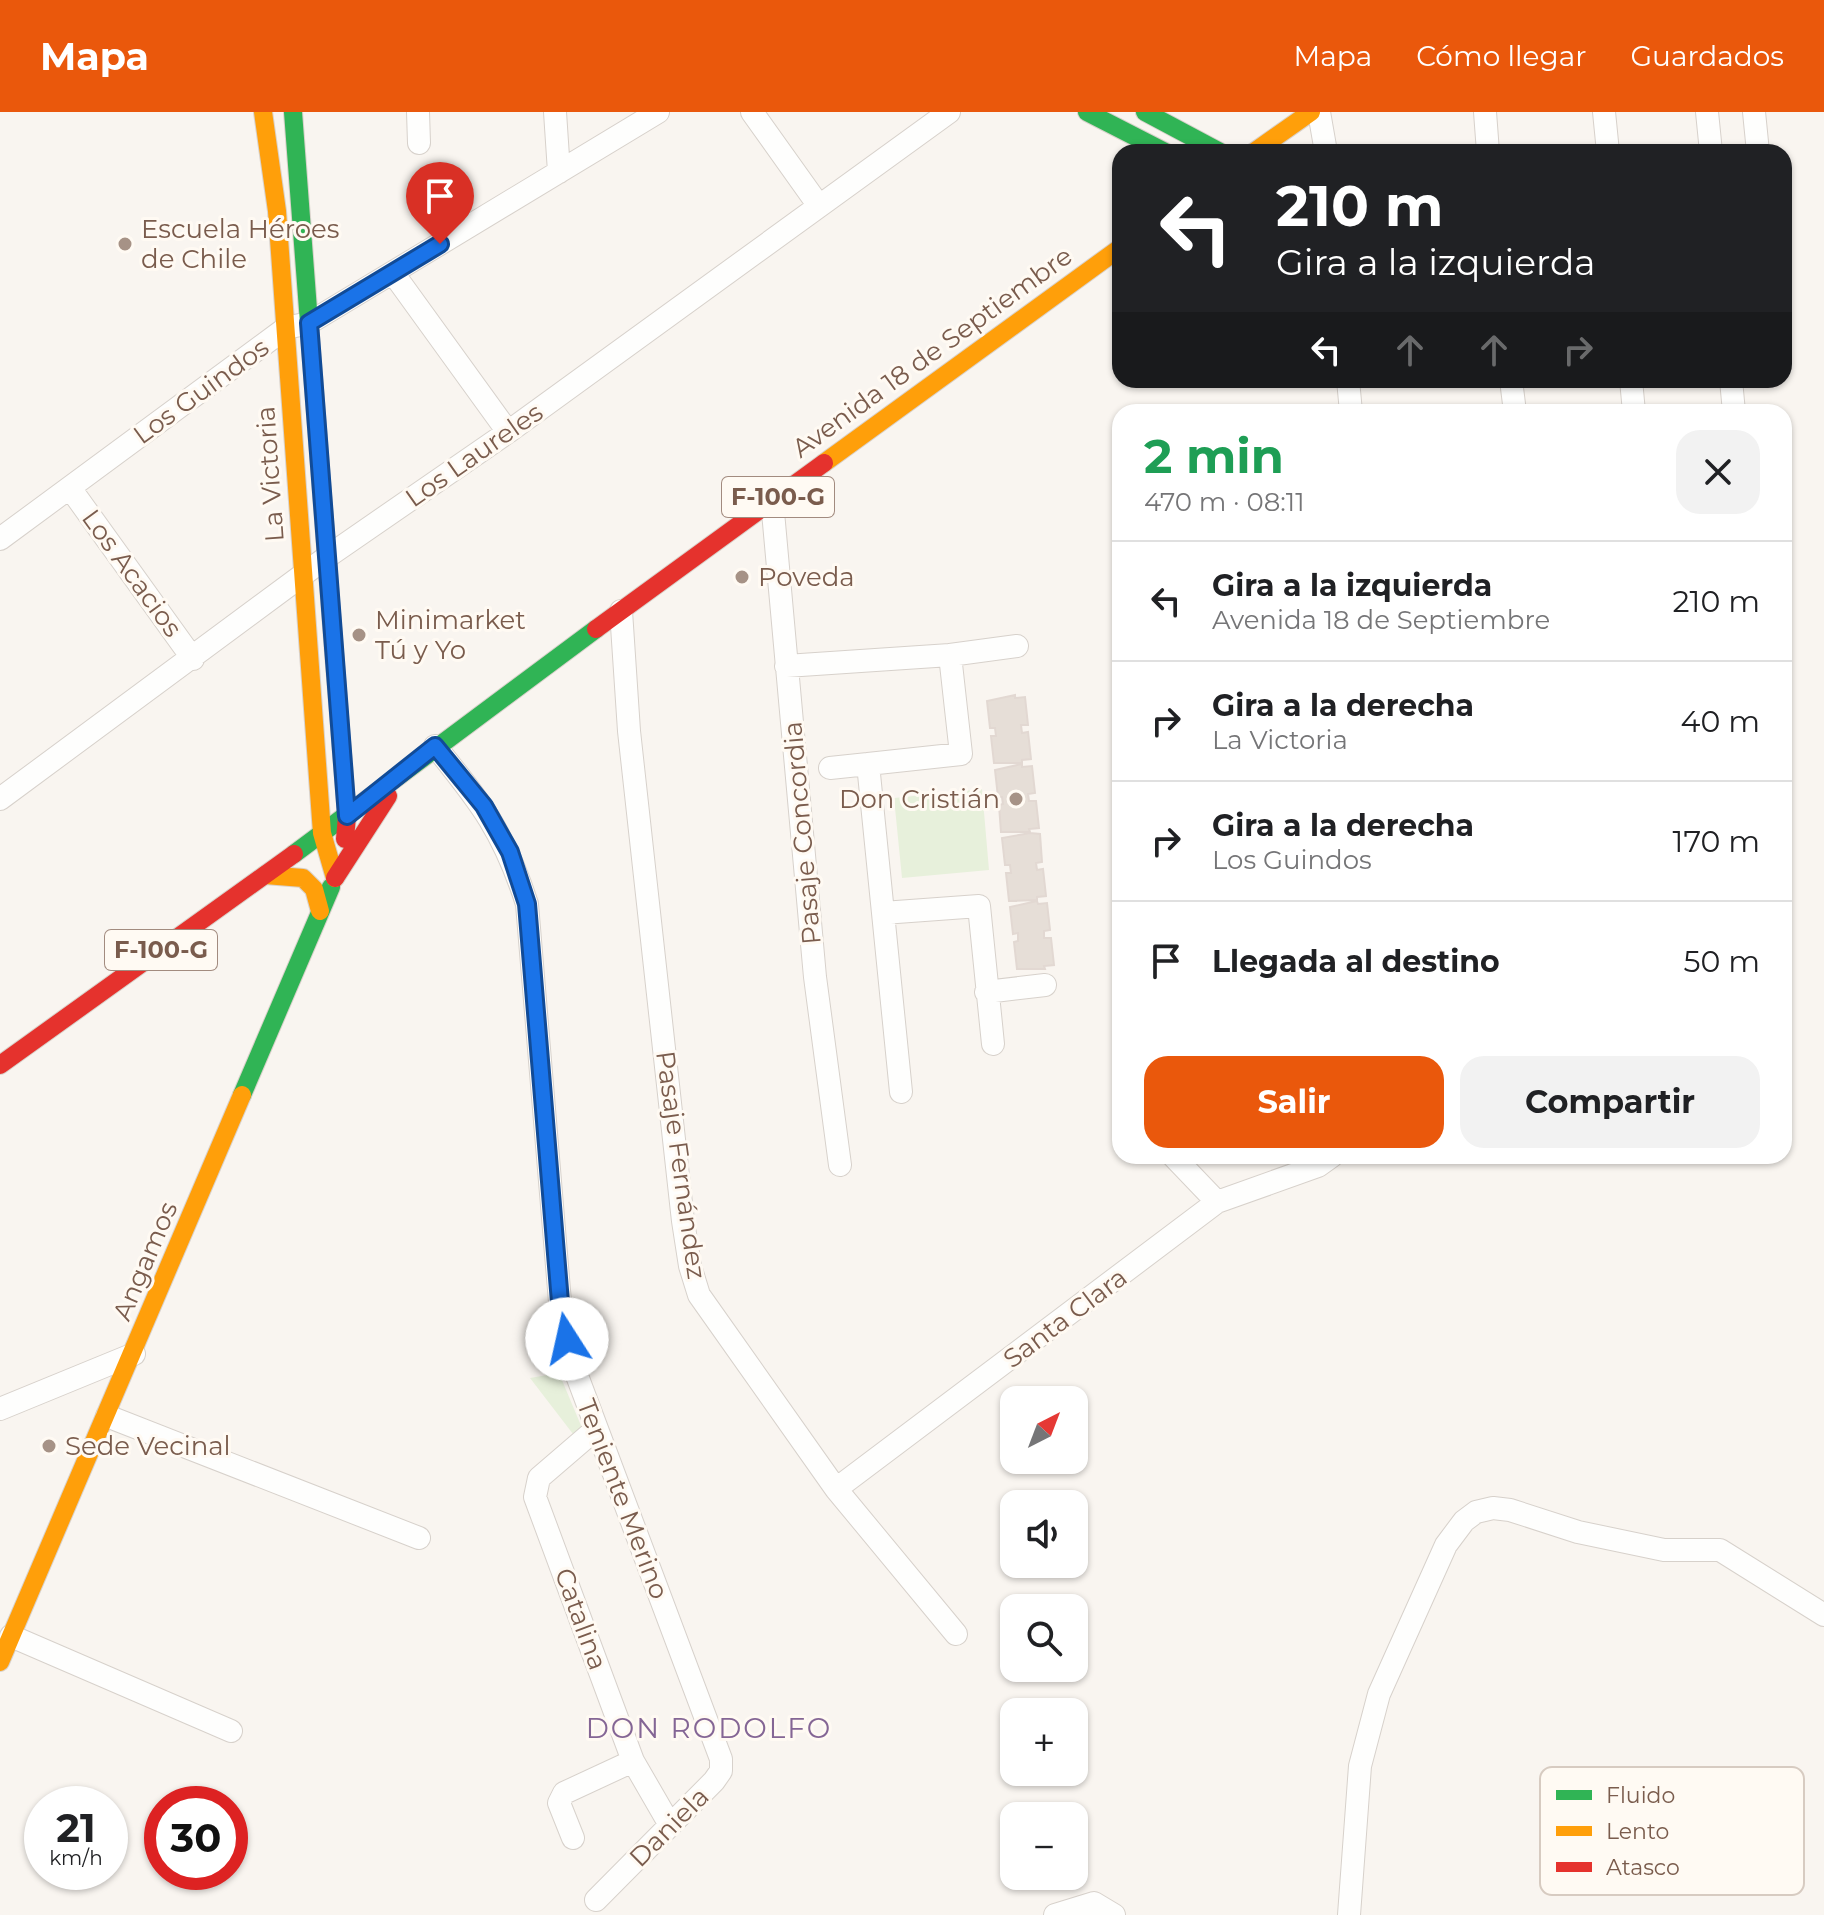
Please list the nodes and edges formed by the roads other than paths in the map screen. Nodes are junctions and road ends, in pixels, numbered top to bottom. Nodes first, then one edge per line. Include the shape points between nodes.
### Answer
1 (263, 112) edge
2 (293, 112) edge
3 (418, 112) edge
4 (555, 112) edge
5 (658, 112) edge
6 (752, 112) edge
7 (949, 112) edge
8 (1087, 112) edge
9 (1145, 112) edge
10 (1311, 112) edge
11 (1319, 112) edge
12 (1485, 112) edge
13 (1604, 112) edge
14 (1707, 112) edge
15 (1754, 112) edge
16 (419, 143) dead end
17 (1149, 144) edge
18 (1205, 144) edge
19 (1265, 144) edge
20 (1325, 144) edge
21 (1487, 144) edge
22 (1607, 144) edge
23 (1710, 144) edge
24 (1757, 144) edge
25 (559, 172) junction
26 (819, 206) junction
27 (1112, 254) edge
28 (393, 273) junction
29 (309, 323) junction
30 (286, 328) junction
31 (508, 432) junction
32 (70, 488) junction
33 (772, 501) junction
34 (0, 539) edge
35 (327, 557) junction
36 (304, 576) junction
37 (621, 611) junction
38 (1017, 646) dead end
39 (950, 655) junction
40 (193, 659) junction
41 (786, 666) junction
42 (435, 746) junction
43 (868, 764) junction
44 (830, 768) dead end
45 (406, 769) junction
46 (0, 799) edge
47 (347, 816) junction
48 (322, 833) junction
49 (265, 875) junction
50 (335, 878) junction
51 (320, 911) junction
52 (883, 913) junction
53 (1045, 985) dead end
54 (986, 992) junction
55 (993, 1044) dead end
56 (0, 1065) edge
57 (901, 1092) dead end
58 (1181, 1164) edge
59 (1311, 1164) edge
60 (840, 1165) dead end
61 (1217, 1202) junction
62 (134, 1354) junction
63 (0, 1409) edge
64 (107, 1416) junction
65 (596, 1429) junction
66 (836, 1489) junction
67 (419, 1538) dead end
68 (1824, 1615) edge
69 (956, 1634) dead end
70 (11, 1636) junction
71 (0, 1662) edge
72 (231, 1731) dead end
73 (718, 1745) joint
74 (633, 1761) junction
75 (670, 1825) junction
76 (573, 1838) dead end
77 (596, 1900) dead end
78 (1055, 1915) edge
79 (1114, 1915) edge
80 (1349, 1915) edge

1 - 30 street, La Victoria
2 - 29 street, La Victoria
3 - 16 street
4 - 25 street
5 - 25 street, Los Guindos
6 - 26 street
7 - 26 street, Los Laureles
8 - 17 street
9 - 18 street
10 - 19 street
11 - 20 street
12 - 21 street
13 - 22 street
14 - 23 street
15 - 24 street
25 - 28 street, Los Guindos
26 - 31 street, Los Laureles
27 - 33 street, Avenida 18 de Septiembre / F-100-G
28 - 29 street, Los Guindos
28 - 31 street
29 - 30 street, Los Guindos
29 - 35 street, La Victoria
30 - 32 street, Los Guindos
30 - 36 street, La Victoria
31 - 35 street, Los Laureles
32 - 34 street, Los Guindos
32 - 40 street, Los Acacios
33 - 37 street, Avenida 18 de Septiembre / F-100-G
33 - 41 street, Pasaje Concordia
35 - 36 street, Los Laureles
35 - 47 street, La Victoria
36 - 40 street, Los Laureles
36 - 48 street, La Victoria
37 - 42 street, Avenida 18 de Septiembre / F-100-G
37 - 66 street, Pasaje Fernández via 629,731 690,1266 711,1316
38 - 39 street
39 - 41 street
39 - 43 street via 961,754
40 - 46 street, Los Laureles
41 - 60 street, Pasaje Concordia via 815,977
42 - 45 street, Avenida 18 de Septiembre / F-100-G
42 - 65 street, Teniente Merino via 484,806 510,852 527,904 561,1314
43 - 44 street
43 - 52 street
45 - 47 street, Avenida 18 de Septiembre / F-100-G
45 - 50 street
47 - 48 street, Avenida 18 de Septiembre / F-100-G
47 - 50 street, Angamos
48 - 49 street, Avenida 18 de Septiembre / F-100-G
48 - 50 street
49 - 51 street via 292,873 306,879 316,889
49 - 56 street, Avenida 18 de Septiembre / F-100-G
50 - 51 street, Angamos
51 - 62 street, Angamos
52 - 54 street via 979,906
52 - 57 street
53 - 54 street
54 - 55 street
58 - 61 street
59 - 61 street, Santa Clara
61 - 66 street, Santa Clara
62 - 63 street
62 - 64 street, Angamos
64 - 67 street
64 - 70 street, Angamos
65 - 73 street, Teniente Merino
65 - 74 street, Catalina via 539,1478 535,1497
66 - 69 street, Pasaje Fernández
68 - 80 street via 1720,1550 1664,1550 1578,1532 1510,1510 1476,1512 1446,1545 1379,1694 1360,1766
70 - 71 street, Angamos
70 - 72 street
73 - 75 street, Daniela via 721,1771
74 - 75 street, Catalina
74 - 76 street via 564,1793 559,1803
75 - 77 street, Daniela
78 - 79 street via 1094,1903

